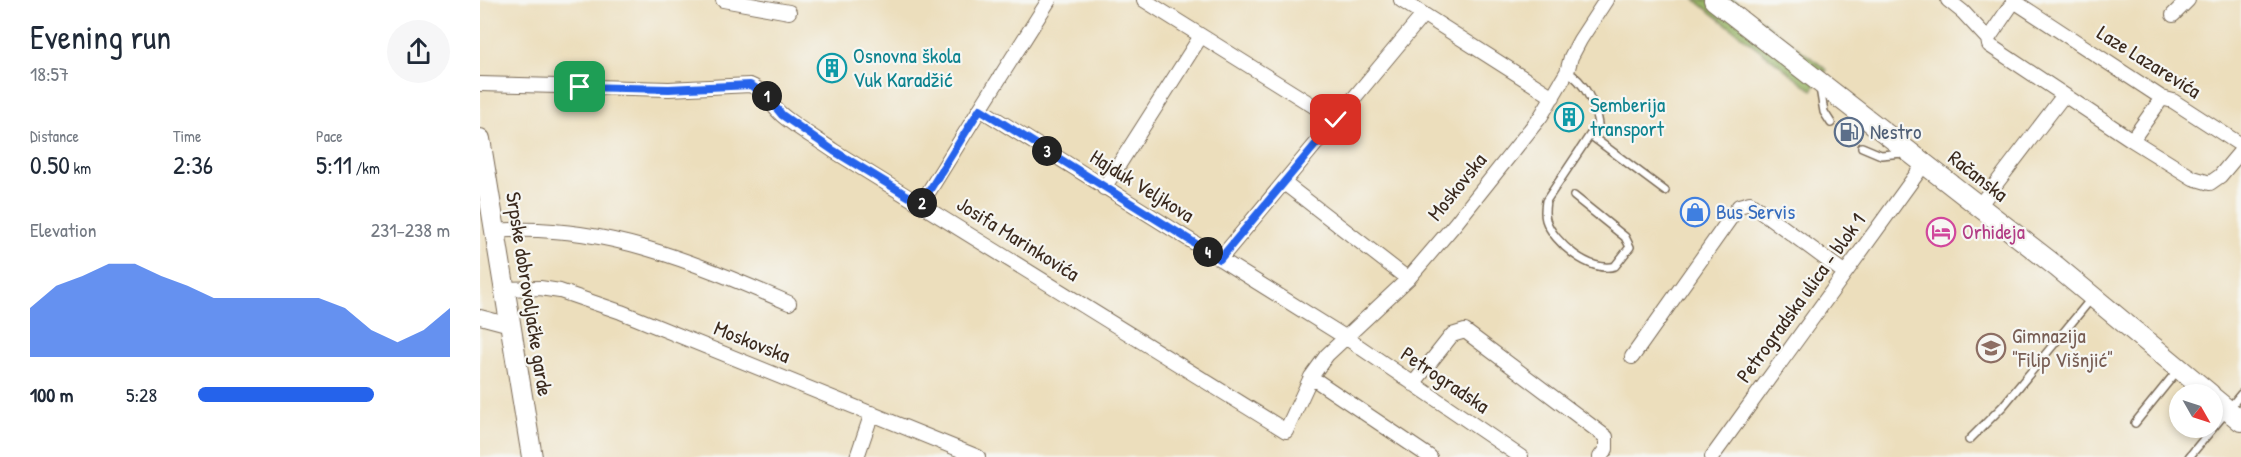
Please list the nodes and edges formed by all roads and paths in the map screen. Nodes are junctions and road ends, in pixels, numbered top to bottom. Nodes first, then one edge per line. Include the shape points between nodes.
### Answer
1 (723, 0) edge
2 (1049, 0) edge
3 (1144, 0) edge
4 (1401, 0) edge
5 (1606, 0) edge
6 (1714, 0) edge
7 (1948, 0) edge
8 (2188, 0) edge
9 (789, 12) dead end
10 (1423, 15) junction
11 (2173, 15) dead end
12 (1201, 36) junction
13 (1988, 39) junction
14 (1567, 72) junction
15 (1819, 82) junction
16 (480, 84) edge
17 (2064, 95) junction
18 (1553, 97) junction
19 (2162, 98) junction
20 (980, 109) junction
21 (1336, 120) junction
22 (1831, 123) dead end
23 (1590, 135) junction
24 (480, 138) edge
25 (2132, 140) junction
26 (2241, 145) edge
27 (1862, 147) dead end
28 (2241, 151) edge
29 (1917, 159) junction
30 (1284, 183) junction
31 (1104, 188) junction
32 (1665, 191) dead end
33 (1574, 196) dead end
34 (921, 204) junction
35 (1979, 206) junction
36 (494, 231) junction
37 (1220, 259) junction
38 (1845, 273) junction
39 (1408, 279) junction
40 (504, 289) junction
41 (2092, 297) junction
42 (789, 303) dead end
43 (480, 317) edge
44 (510, 325) junction
45 (1345, 337) junction
46 (1632, 357) dead end
47 (2179, 369) junction
48 (1311, 377) junction
49 (1413, 384) junction
50 (2197, 384) edge
51 (2241, 394) edge
52 (872, 413) junction
53 (2234, 415) edge
54 (2136, 423) dead end
55 (1286, 431) joint
56 (1969, 440) dead end
57 (532, 457) edge
58 (857, 457) edge
59 (978, 457) edge
60 (1430, 457) edge
61 (1521, 457) edge
62 (1600, 457) edge
63 (1712, 457) edge
64 (2189, 457) edge

1 - 9 street
2 - 20 street
3 - 12 street
4 - 10 street
5 - 14 street, Moskovska via 1571,57
6 - 15 main road, Račanska
7 - 13 street
8 - 11 street
10 - 18 street
10 - 21 street
12 - 21 street
12 - 31 street
13 - 17 street via 1989,45
13 - 19 street, Laze Lazarevića via 2014,0
14 - 18 street, Moskovska
14 - 23 lane via 1576,76 1592,103 1598,124
15 - 22 lane via 1824,112
15 - 29 main road, Račanska
16 - 34 street, Josifa Marinkovića via 669,89 750,85 764,93 782,115
17 - 25 street
17 - 35 street
18 - 39 street, Moskovska
19 - 25 street
19 - 26 street, Laze Lazarevića via 2173,101
20 - 31 street, Hajduk Veljkova
20 - 34 street
21 - 30 street
23 - 32 lane
23 - 33 lane via 1546,201 1544,211 1558,238 1576,256 1602,268 1616,266 1630,247 1625,237
24 - 36 main road, Srpske dobrovoljačke garde
25 - 28 street via 2193,178 2210,183
27 - 29 lane via 1881,155
29 - 35 main road, Račanska
29 - 38 street, Petrogradska ulica - blok 1
30 - 37 street
30 - 39 street
31 - 37 street, Hajduk Veljkova
34 - 55 street, Josifa Marinkovića
35 - 41 main road, Račanska
36 - 40 main road, Srpske dobrovoljačke garde
36 - 42 street via 573,232 651,248
37 - 45 street, Hajduk Veljkova
38 - 46 street via 1750,203 1739,206
38 - 63 street, Petrogradska ulica - blok 1
39 - 45 street, Moskovska
40 - 44 main road, Srpske dobrovoljačke garde
40 - 52 street, Moskovska via 540,288 576,296
41 - 47 main road, Račanska
41 - 56 lane via 2003,406
43 - 44 street
44 - 57 main road, Srpske dobrovoljačke garde
45 - 48 street, Moskovska
45 - 49 street, Petrogradska
47 - 50 main road, Račanska
47 - 54 lane
48 - 55 street, Moskovska
48 - 60 street
49 - 61 street, Petrogradska
49 - 62 street via 1452,335 1465,331 1606,437 1606,449
51 - 53 lane
52 - 58 street
52 - 59 street, Moskovska
53 - 64 lane

